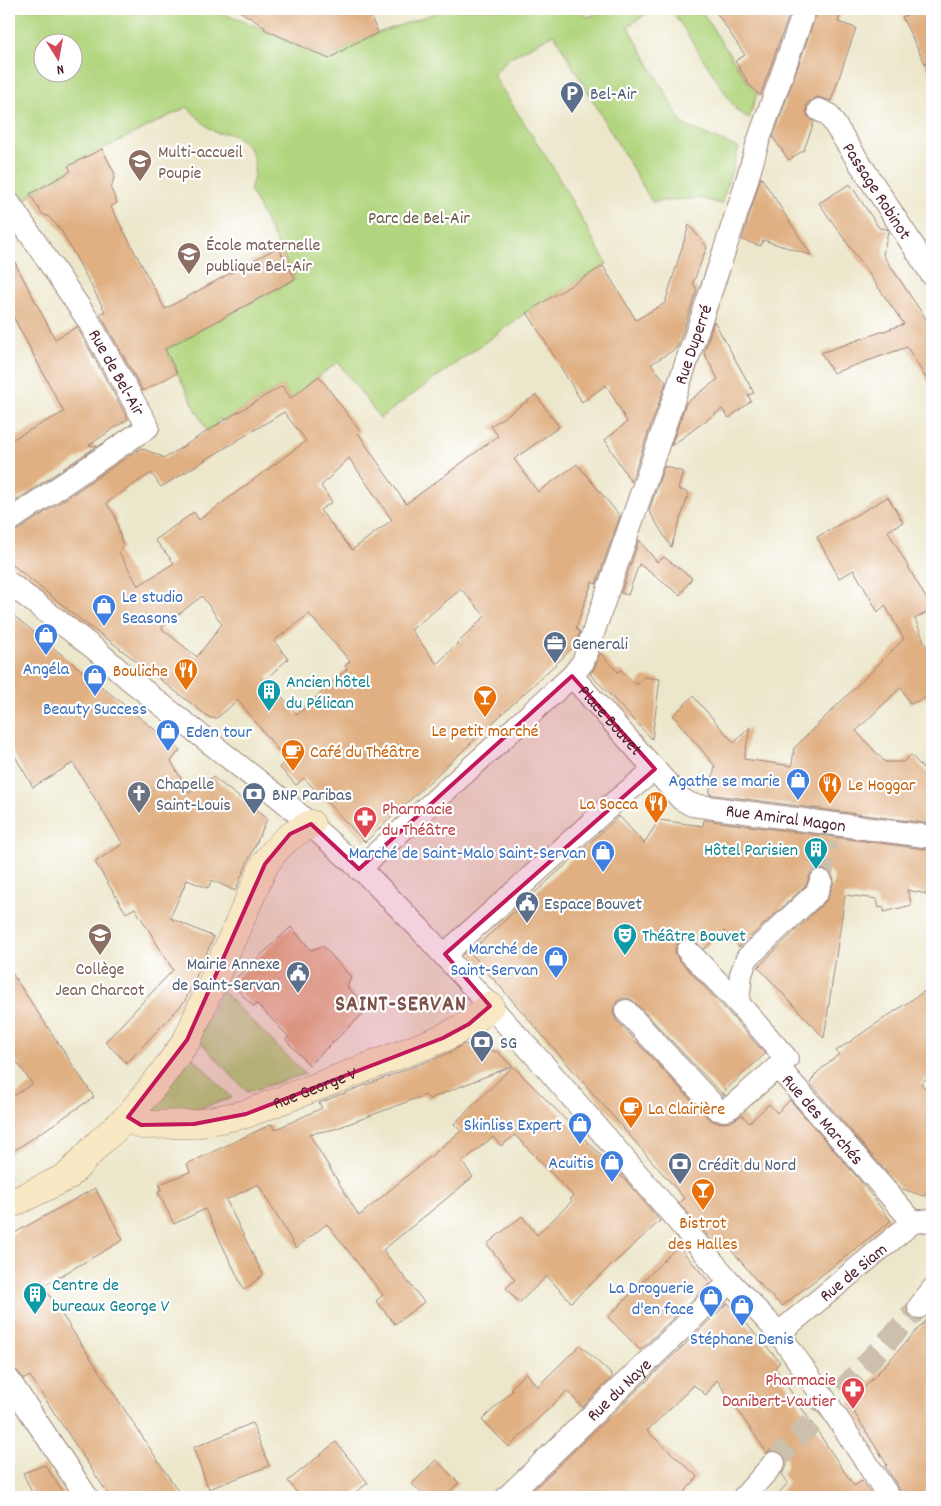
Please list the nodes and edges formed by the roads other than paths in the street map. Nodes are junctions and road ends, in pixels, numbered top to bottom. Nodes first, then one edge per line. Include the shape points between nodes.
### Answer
1 (805, 9) edge
2 (819, 110) dead end
3 (9, 202) edge
4 (932, 275) edge
5 (9, 522) edge
6 (9, 583) edge
7 (572, 676) junction
8 (655, 769) junction
9 (310, 824) junction
10 (932, 837) edge
11 (359, 869) junction
12 (821, 881) tunnel mouth
13 (688, 952) dead end
14 (444, 955) junction
15 (738, 1003) junction
16 (490, 1006) junction
17 (626, 1011) dead end
18 (778, 1067) junction
19 (128, 1116) junction
20 (9, 1204) edge
21 (923, 1221) edge
22 (730, 1282) junction
23 (779, 1333) junction
24 (9, 1380) edge
25 (774, 1464) tunnel mouth
26 (87, 1497) edge
27 (507, 1497) edge
28 (744, 1497) edge
29 (889, 1497) edge

1 - 7 street, Rue Duperré via 589,645
2 - 4 street, Passage Robinot via 828,114
3 - 5 street, Rue de Bel-Air via 88,320 148,427
6 - 9 street
7 - 8 street, Place Bouvet
7 - 11 street, Place Bouvet
8 - 10 street, Rue Amiral Magon via 681,799 692,805 828,832
8 - 14 street, Place Bouvet
9 - 11 street
9 - 19 street via 290,834 265,864 187,1040
11 - 14 street
12 - 15 street via 817,892 747,958 741,974
13 - 15 street, Rue des Marchés
14 - 16 street
15 - 18 street, Rue des Marchés via 787,1058
16 - 19 street, Rue George V via 470,1024 443,1038 246,1114 194,1124 141,1125
16 - 22 street
17 - 18 street via 717,1109 731,1107
18 - 21 street, Rue des Marchés
19 - 20 street via 100,1142 60,1166
21 - 23 street, Rue de Siam
22 - 23 street
22 - 27 street, Rue du Naye
23 - 29 street
24 - 26 street
25 - 28 street

